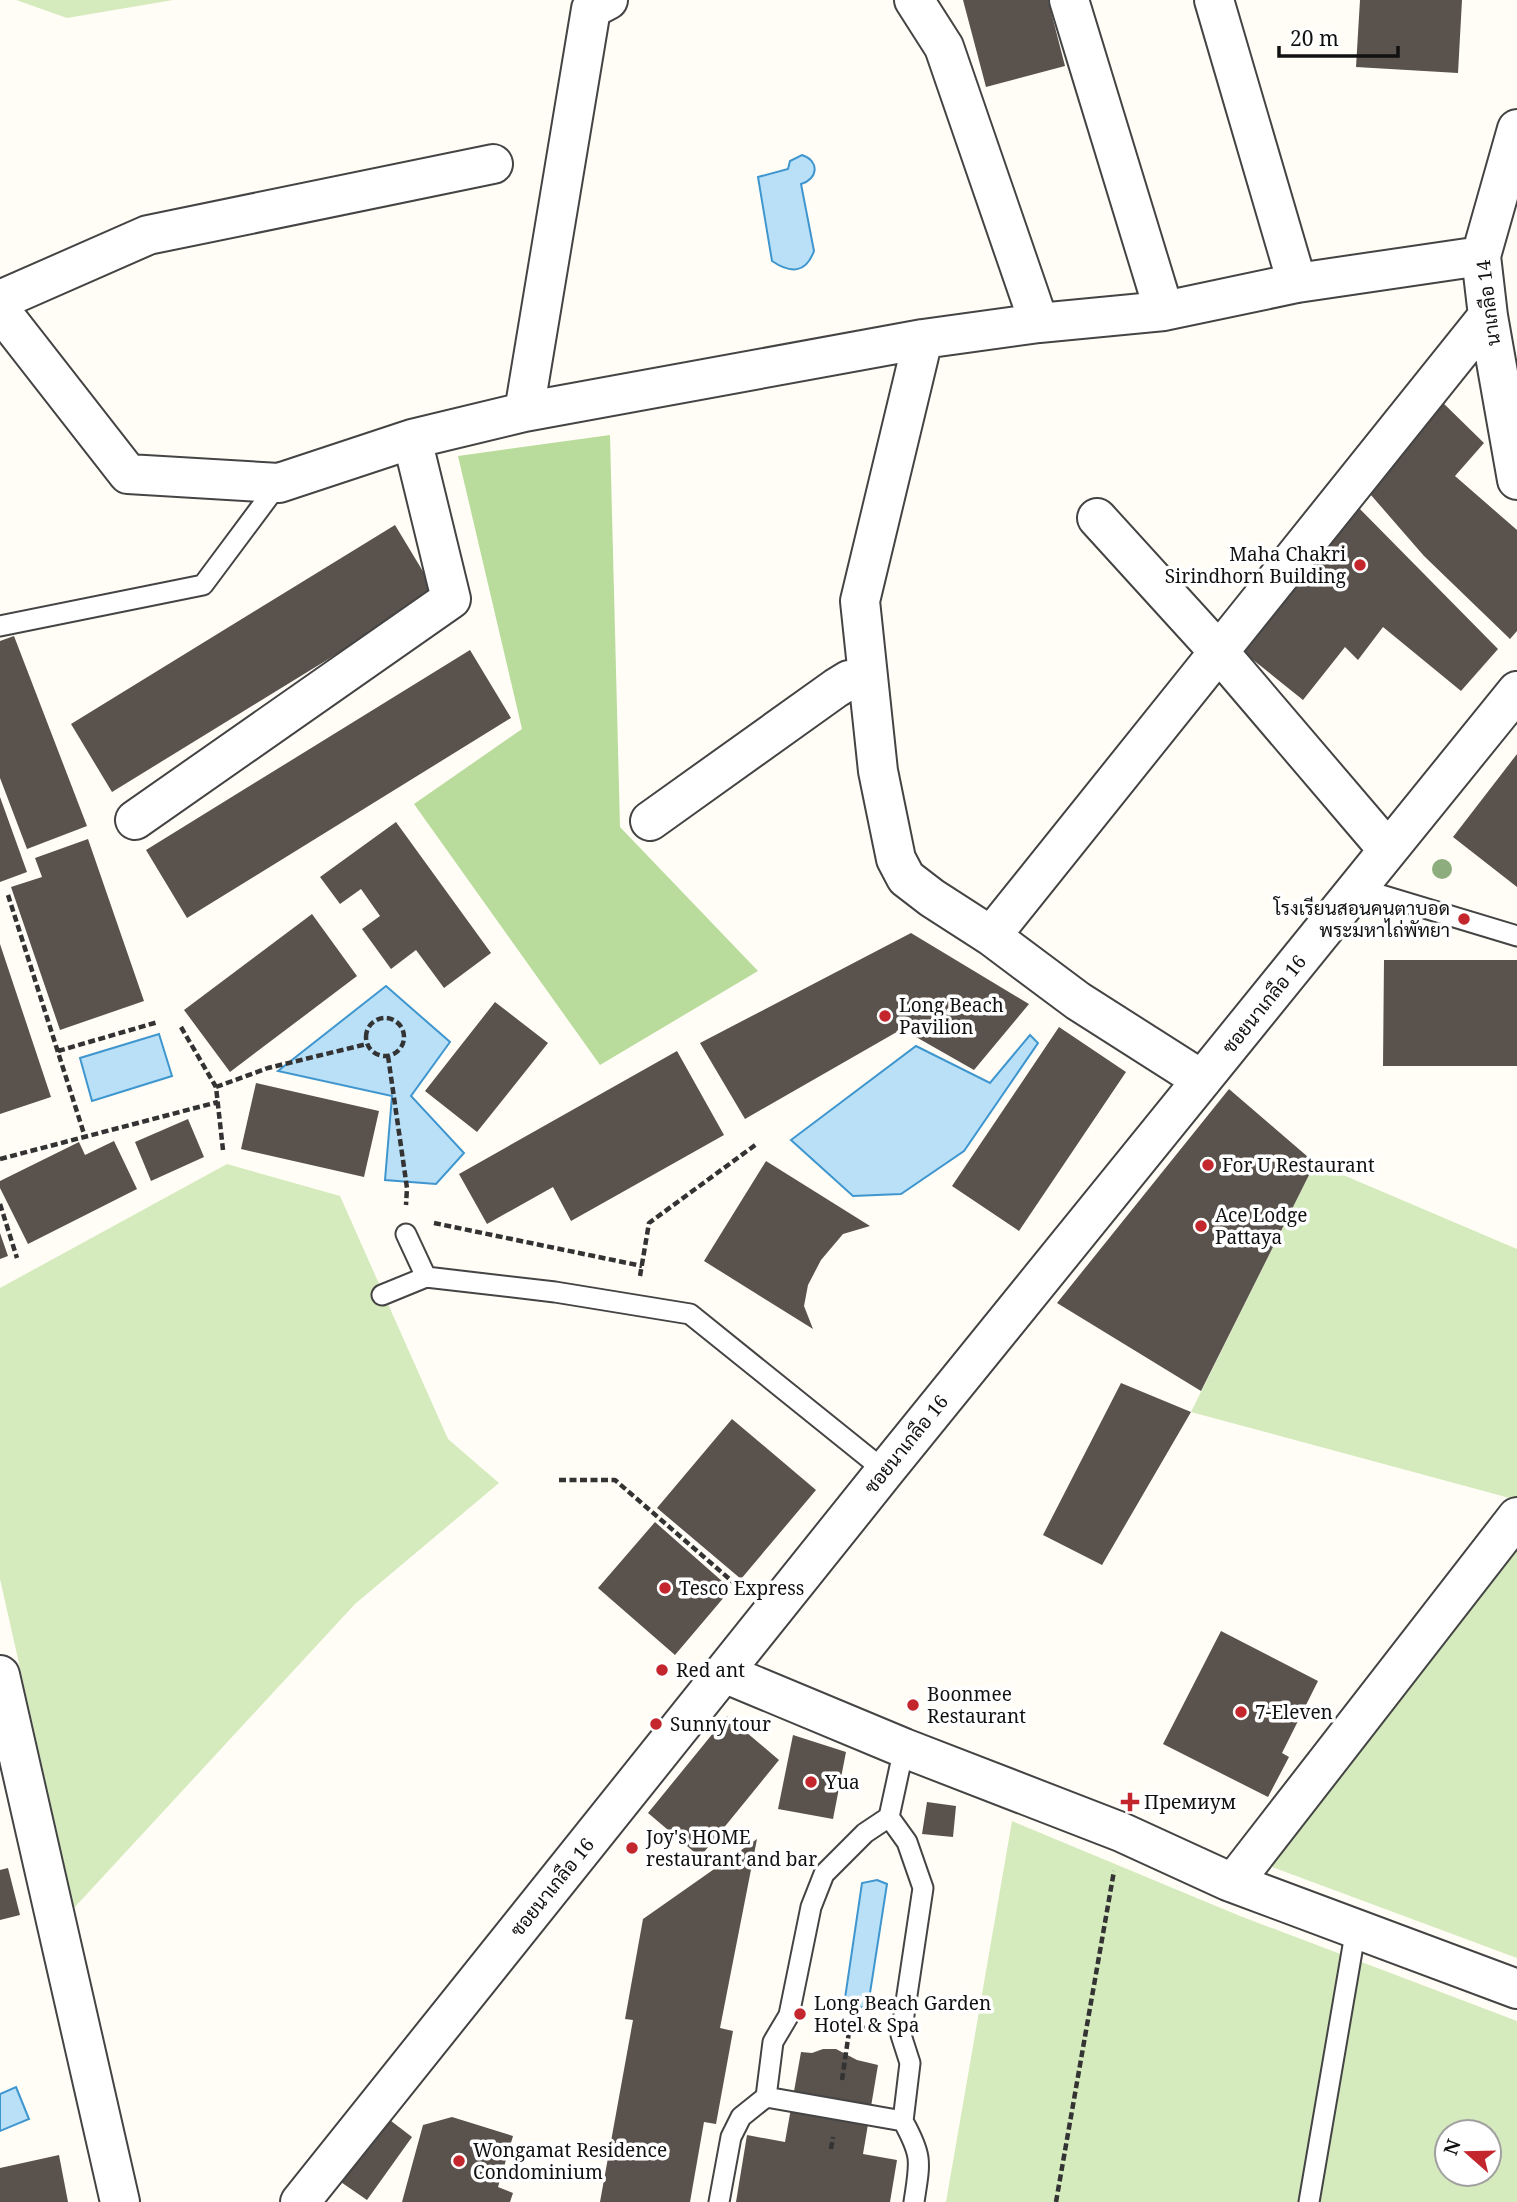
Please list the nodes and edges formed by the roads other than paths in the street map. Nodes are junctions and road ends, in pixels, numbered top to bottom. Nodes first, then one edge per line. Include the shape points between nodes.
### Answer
1 (608, 0) edge
2 (914, 0) edge
3 (1069, 0) edge
4 (1214, 0) edge
5 (1517, 129) edge
6 (493, 164) dead end
7 (1480, 256) junction
8 (1297, 283) junction
9 (0, 300) edge
10 (0, 310) edge
11 (1164, 311) junction
12 (1488, 316) junction
13 (1039, 323) junction
14 (923, 339) junction
15 (524, 412) junction
16 (412, 439) junction
17 (1517, 480) edge
18 (279, 483) junction
19 (1097, 518) dead end
20 (0, 626) edge
21 (1219, 652) junction
22 (867, 677) junction
23 (1517, 691) edge
24 (135, 820) dead end
25 (650, 821) dead end
26 (1388, 850) junction
27 (1358, 888) junction
28 (1513, 930) edge
29 (991, 936) junction
30 (1202, 1080) junction
31 (406, 1234) dead end
32 (426, 1277) junction
33 (382, 1295) dead end
34 (884, 1471) junction
35 (1517, 1517) edge
36 (724, 1673) junction
37 (0, 1675) edge
38 (904, 1748) junction
39 (889, 1817) junction
40 (1233, 1883) junction
41 (1356, 1928) junction
42 (1517, 1989) edge
43 (766, 2097) junction
44 (904, 2121) junction
45 (120, 2202) edge
46 (300, 2202) edge
47 (719, 2202) edge
48 (914, 2202) edge
49 (1309, 2202) edge

1 - 15 street via 591,9
2 - 13 street via 944,47
3 - 11 street
4 - 8 street
5 - 7 street, นาเกลือ 14
6 - 9 street via 148,235
7 - 8 street
7 - 12 street, นาเกลือ 14
8 - 11 street
10 - 18 street via 128,474
11 - 13 street
12 - 17 street, นาเกลือ 14
12 - 21 street
13 - 14 street
14 - 15 street
14 - 22 street via 860,601
15 - 16 street
16 - 18 street
16 - 24 street via 451,599
18 - 20 lane via 203,585
19 - 21 street
21 - 26 street
21 - 29 street
22 - 25 street via 836,688
22 - 29 street via 878,771 896,859 906,878
23 - 26 street, ซอยนาเกลือ 16
26 - 27 street, ซอยนาเกลือ 16
27 - 28 lane
27 - 30 street, ซอยนาเกลือ 16
29 - 30 street via 1078,1001
30 - 34 street, ซอยนาเกลือ 16
31 - 32 lane
32 - 33 lane
32 - 34 lane via 690,1314
34 - 36 street, ซอยนาเกลือ 16
35 - 40 street
36 - 38 street
36 - 46 street, ซอยนาเกลือ 16
37 - 45 street
38 - 39 lane
38 - 40 street via 1121,1832
39 - 43 lane via 865,1833 824,1874 811,1907 789,2015 773,2042
39 - 44 lane via 906,1842 923,1888 901,2035 910,2063
40 - 41 street
41 - 42 street
41 - 49 lane
43 - 44 lane
43 - 47 lane via 741,2117 731,2137
44 - 48 lane via 920,2163

